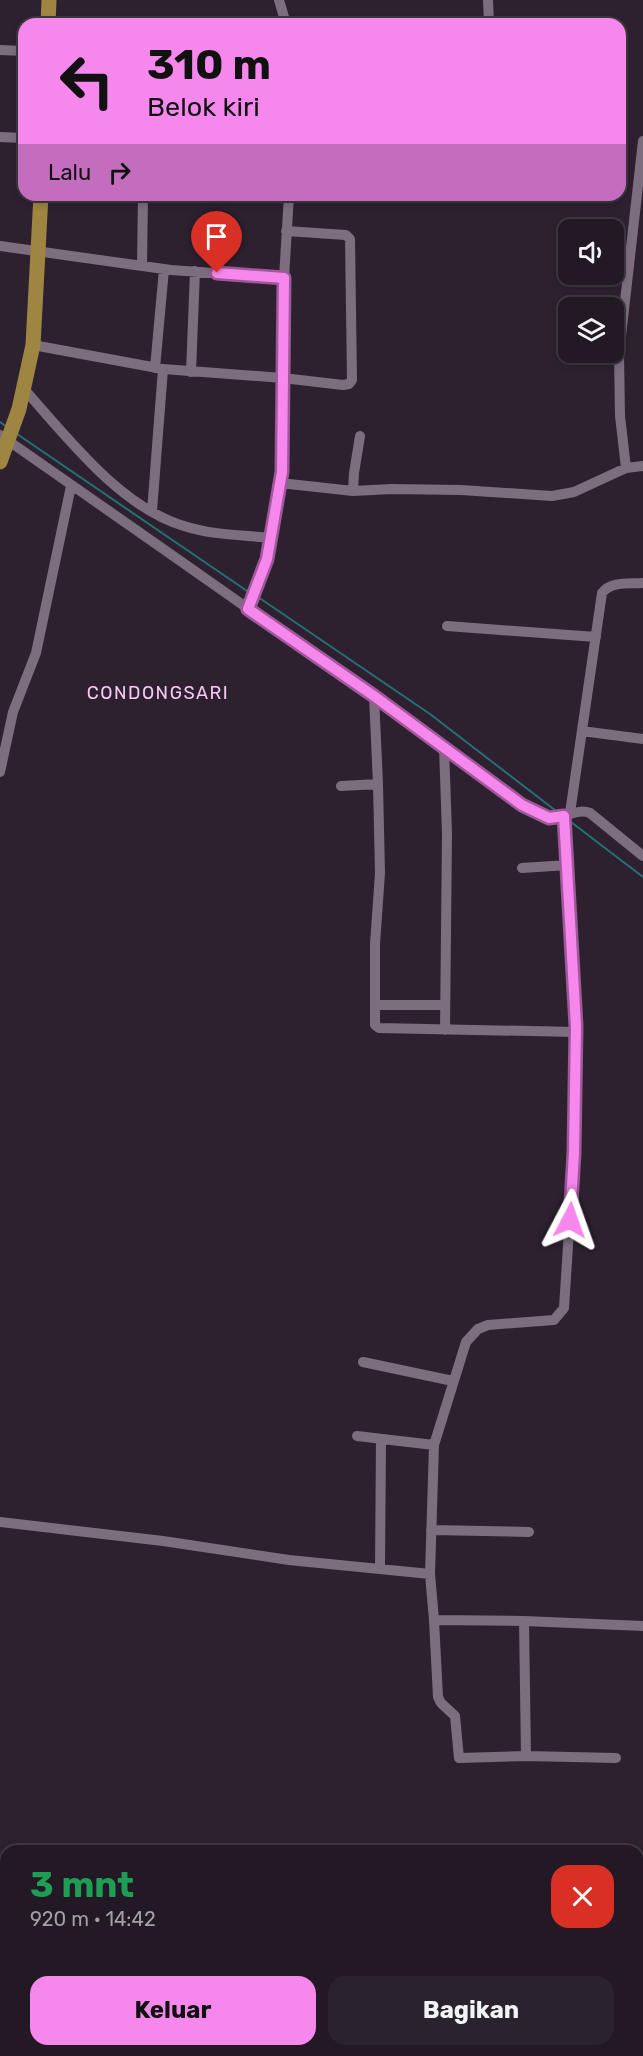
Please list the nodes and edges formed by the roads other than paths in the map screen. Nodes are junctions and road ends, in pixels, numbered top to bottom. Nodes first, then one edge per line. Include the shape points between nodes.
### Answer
1 (49, 0) edge
2 (279, 0) edge
3 (488, 0) edge
4 (48, 18) edge
5 (284, 18) edge
6 (489, 18) edge
7 (0, 50) edge
8 (18, 51) edge
9 (0, 136) edge
10 (18, 138) edge
11 (643, 141) edge
12 (641, 159) edge
13 (41, 201) edge
14 (143, 201) edge
15 (288, 201) edge
16 (286, 231) junction
17 (0, 246) edge
18 (38, 252) junction
19 (142, 266) junction
20 (164, 269) junction
21 (195, 271) junction
22 (284, 278) junction
23 (33, 345) junction
24 (159, 368) junction
25 (191, 372) junction
26 (283, 378) junction
27 (24, 389) junction
28 (8, 434) edge
29 (360, 436) dead end
30 (0, 462) edge
31 (643, 466) edge
32 (626, 468) junction
33 (280, 483) junction
34 (71, 486) junction
35 (353, 490) junction
36 (152, 511) junction
37 (270, 538) junction
38 (643, 583) edge
39 (248, 609) junction
40 (447, 626) dead end
41 (596, 637) junction
42 (374, 696) junction
43 (582, 731) junction
44 (643, 739) edge
45 (444, 747) junction
46 (0, 772) edge
47 (378, 784) junction
48 (341, 786) dead end
49 (567, 815) junction
50 (643, 856) edge
51 (568, 866) junction
52 (522, 868) dead end
53 (375, 1005) junction
54 (445, 1005) junction
55 (445, 1030) junction
56 (576, 1032) junction
57 (363, 1362) dead end
58 (453, 1381) junction
59 (357, 1436) dead end
60 (381, 1439) junction
61 (434, 1445) junction
62 (0, 1522) edge
63 (431, 1530) junction
64 (529, 1532) dead end
65 (380, 1569) junction
66 (430, 1574) junction
67 (434, 1620) junction
68 (524, 1621) junction
69 (643, 1626) edge
70 (526, 1756) junction
71 (615, 1758) dead end

1 - 4 highway
2 - 5 street
3 - 6 street
7 - 8 street
9 - 10 street
11 - 12 street
12 - 32 street via 620,354 620,416
13 - 18 highway
14 - 19 street
15 - 16 street
16 - 22 street
16 - 26 street via 346,235 350,239 352,381 343,385
17 - 18 street
18 - 19 street
18 - 23 highway
19 - 20 street
20 - 21 street
20 - 24 street
21 - 22 street
21 - 25 street
22 - 26 street
23 - 24 street
23 - 27 highway
24 - 25 street
24 - 36 street
25 - 26 street
26 - 33 street
27 - 28 highway
27 - 36 street via 97,470
28 - 30 highway
28 - 34 street
29 - 35 street
31 - 32 street
32 - 35 street via 574,492 552,496 461,490
33 - 35 street
33 - 37 street
34 - 39 street
34 - 46 street via 36,653 13,712
36 - 37 street via 184,526
37 - 39 street via 267,559
38 - 41 street via 607,587 602,593
39 - 42 street
40 - 41 street
41 - 43 street
42 - 45 street
42 - 47 street
43 - 44 street
43 - 49 street
45 - 49 street via 522,805 549,818
45 - 54 street
47 - 48 street
47 - 53 street via 380,873
49 - 50 street via 590,813
49 - 51 street
51 - 52 street
51 - 56 street
53 - 54 street
53 - 55 street via 377,1027
54 - 55 street
55 - 56 street
56 - 58 street via 574,1153 564,1308 554,1320 478,1329 466,1342
57 - 58 street
58 - 61 street
59 - 60 street
60 - 61 street
60 - 65 street
61 - 63 street
62 - 65 street
63 - 64 street
63 - 66 street
65 - 66 street
66 - 67 street
67 - 68 street
67 - 70 street via 438,1697 455,1716 459,1758
68 - 69 street
68 - 70 street
70 - 71 street

